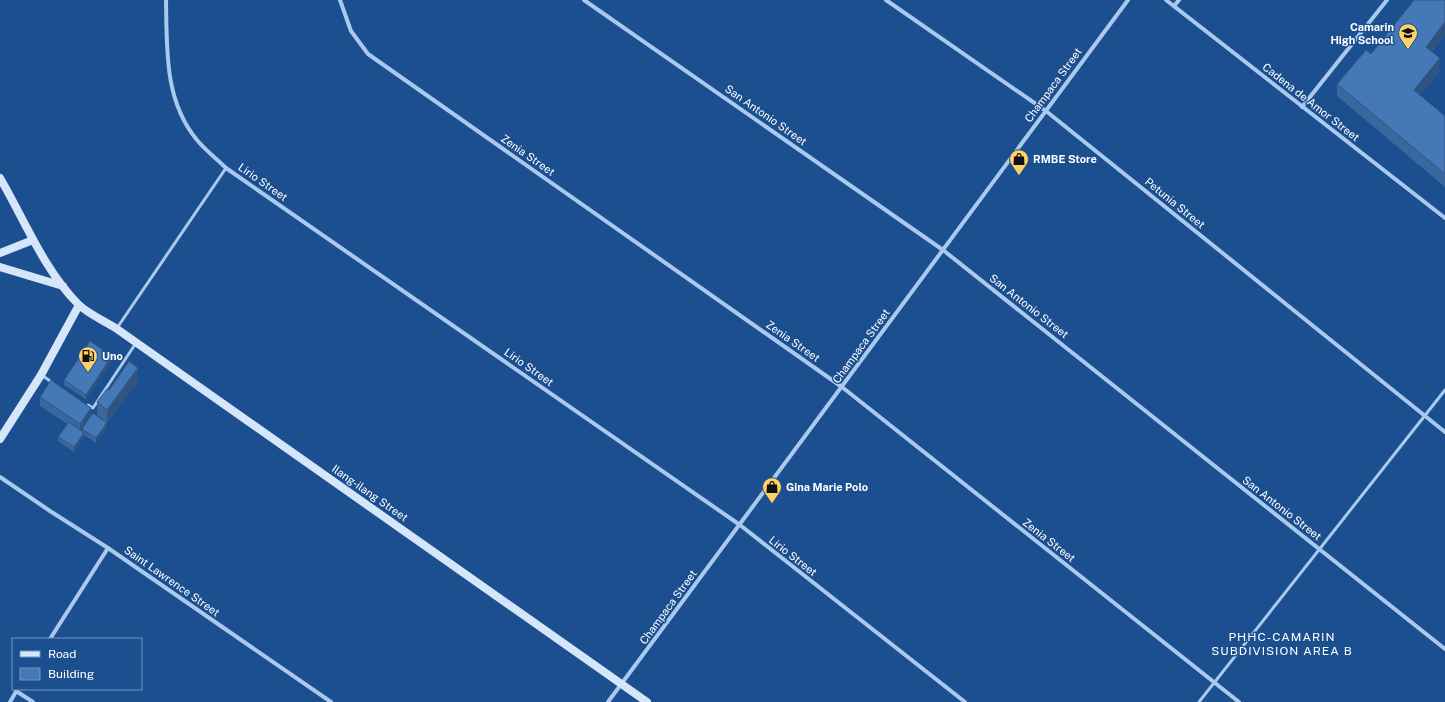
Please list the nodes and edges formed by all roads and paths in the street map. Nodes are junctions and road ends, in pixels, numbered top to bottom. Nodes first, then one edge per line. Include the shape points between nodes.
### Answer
1 (166, 0) edge
2 (340, 0) edge
3 (584, 0) edge
4 (886, 0) edge
5 (1128, 0) edge
6 (1166, 0) edge
7 (1179, 0) edge
8 (1387, 0) edge
9 (1174, 6) junction
10 (1302, 107) junction
11 (1046, 111) junction
12 (226, 168) junction
13 (0, 178) edge
14 (1445, 218) edge
15 (33, 240) junction
16 (943, 250) junction
17 (0, 253) edge
18 (0, 267) edge
19 (63, 286) junction
20 (79, 305) junction
21 (117, 329) junction
22 (136, 343) junction
23 (41, 375) junction
24 (54, 383) edge
25 (842, 387) junction
26 (1445, 390) edge
27 (86, 404) edge
28 (1425, 415) junction
29 (1445, 432) edge
30 (0, 439) edge
31 (0, 477) edge
32 (740, 525) junction
33 (108, 548) junction
34 (1320, 549) junction
35 (51, 638) edge
36 (1445, 649) edge
37 (1214, 682) junction
38 (623, 683) junction
39 (17, 690) edge
40 (10, 702) edge
41 (33, 702) edge
42 (331, 702) edge
43 (608, 702) edge
44 (647, 702) edge
45 (965, 702) edge
46 (1199, 702) edge
47 (1239, 702) edge

1 - 12 street, Lirio Street via 167,69 177,105 197,140
2 - 25 street, Zenia Street via 351,31 368,54
3 - 16 street, San Antonio Street
4 - 11 street, Petunia Street
5 - 11 street, Champaca Street
6 - 9 street, Cadena de Amor Street
7 - 9 street
8 - 10 street
9 - 10 street, Cadena de Amor Street
10 - 14 street, Cadena de Amor Street
11 - 16 street, Champaca Street
11 - 28 street, Petunia Street
12 - 21 lane
12 - 32 street, Lirio Street
13 - 15 main road, Ilang-ilang Street
15 - 17 main road
15 - 19 main road, Ilang-ilang Street
16 - 25 street, Champaca Street
16 - 34 street, San Antonio Street
18 - 19 main road
19 - 20 main road, Ilang-ilang Street
20 - 21 main road, Ilang-ilang Street
20 - 23 main road
21 - 22 main road, Ilang-ilang Street
22 - 27 lane via 93,408
22 - 38 main road, Ilang-ilang Street
23 - 24 lane
23 - 30 main road
25 - 32 street, Champaca Street
25 - 37 street, Zenia Street
26 - 28 lane
28 - 29 street, Petunia Street
28 - 34 lane
31 - 33 street, Saint Lawrence Street
32 - 38 street, Champaca Street
32 - 45 street, Lirio Street
33 - 35 street
33 - 42 street, Saint Lawrence Street
34 - 36 street, San Antonio Street
34 - 37 lane
37 - 46 lane
37 - 47 street, Zenia Street
38 - 43 street, Champaca Street
38 - 44 main road, Ilang-ilang Street
39 - 40 street
39 - 41 street

